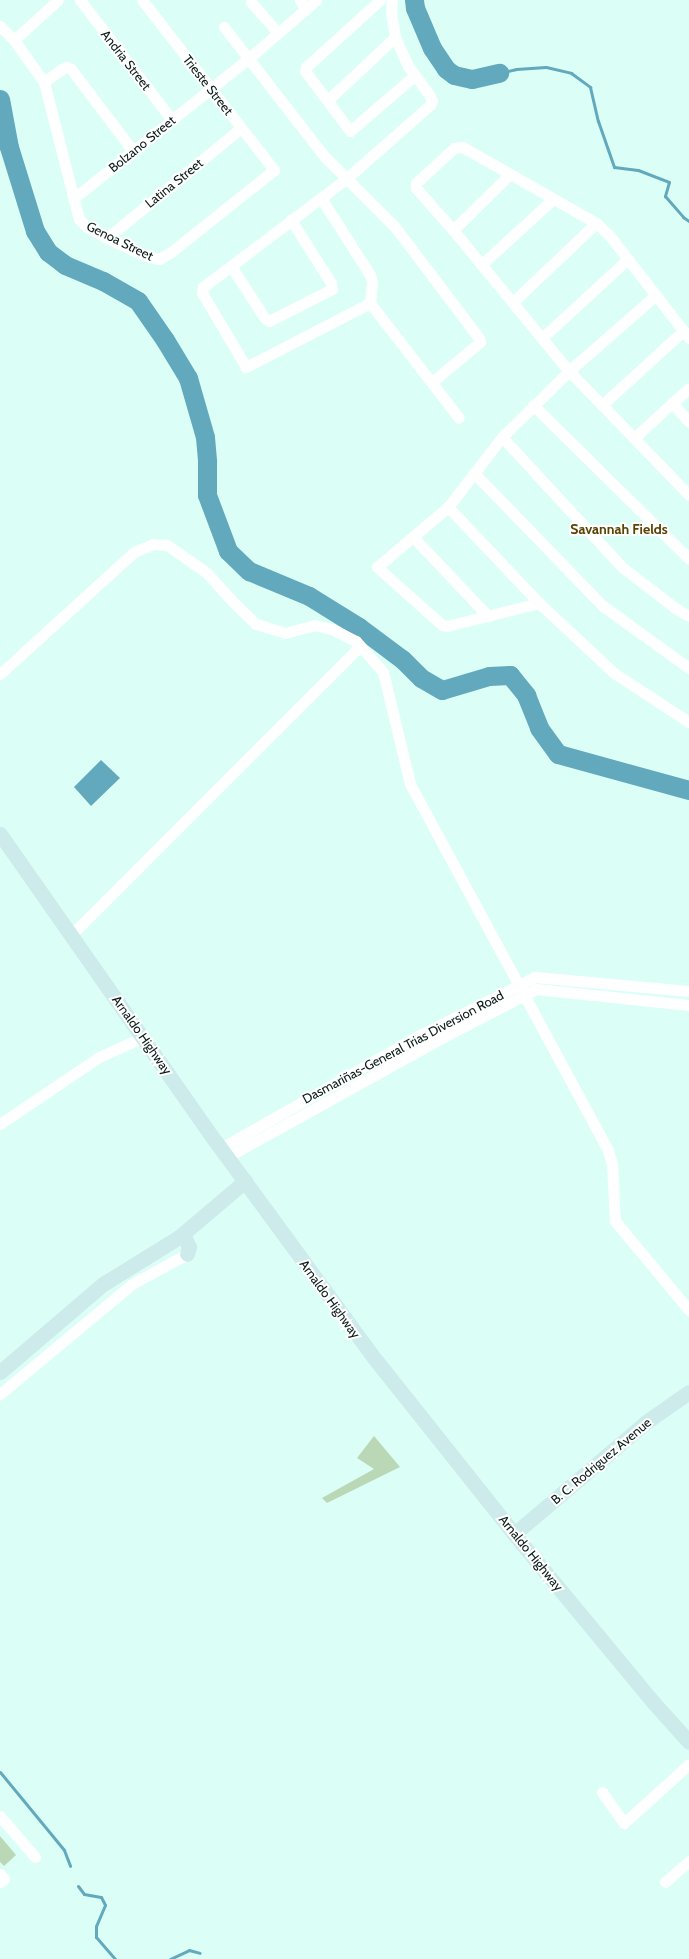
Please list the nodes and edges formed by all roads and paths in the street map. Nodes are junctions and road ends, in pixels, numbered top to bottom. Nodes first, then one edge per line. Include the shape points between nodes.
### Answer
1 (58, 0) edge
2 (80, 0) edge
3 (142, 0) edge
4 (316, 0) edge
5 (380, 0) edge
6 (392, 0) edge
7 (251, 2) dead end
8 (303, 4) edge
9 (0, 26) edge
10 (224, 27) dead end
11 (278, 33) junction
12 (395, 37) junction
13 (14, 40) junction
14 (248, 60) junction
15 (414, 76) junction
16 (44, 82) junction
17 (211, 89) junction
18 (328, 100) junction
19 (172, 120) junction
20 (241, 128) junction
21 (133, 151) junction
22 (274, 170) joint
23 (510, 175) junction
24 (347, 178) junction
25 (321, 198) junction
26 (73, 199) junction
27 (553, 199) junction
28 (291, 220) junction
29 (596, 223) junction
30 (453, 230) junction
31 (107, 238) junction
32 (628, 258) junction
33 (482, 265) junction
34 (231, 266) junction
35 (656, 295) junction
36 (513, 302) junction
37 (370, 303) junction
38 (686, 334) edge
39 (542, 338) junction
40 (569, 371) junction
41 (432, 382) junction
42 (689, 388) edge
43 (672, 404) junction
44 (534, 405) junction
45 (602, 405) junction
46 (459, 418) dead end
47 (689, 422) edge
48 (502, 437) junction
49 (634, 438) junction
50 (474, 473) junction
51 (689, 495) edge
52 (448, 507) junction
53 (414, 538) junction
54 (689, 559) edge
55 (539, 603) junction
56 (488, 616) junction
57 (689, 616) edge
58 (360, 646) junction
59 (689, 668) edge
60 (0, 674) edge
61 (689, 721) edge
62 (0, 834) edge
63 (71, 935) junction
64 (520, 984) junction
65 (689, 992) edge
66 (526, 995) junction
67 (689, 1005) edge
68 (144, 1037) junction
69 (0, 1124) edge
70 (224, 1153) junction
71 (245, 1181) junction
72 (183, 1234) junction
73 (187, 1254) joint
74 (689, 1310) edge
75 (0, 1372) edge
76 (689, 1392) edge
77 (0, 1394) edge
78 (514, 1534) junction
79 (689, 1742) edge
80 (689, 1764) edge
81 (602, 1792) dead end
82 (0, 1816) edge
83 (35, 1857) dead end
84 (689, 1861) edge
85 (0, 1874) edge
86 (0, 1882) edge
87 (665, 1882) dead end

1 - 13 street
2 - 19 street, Andria Street
3 - 17 street, Trieste Street
4 - 8 street, Bolzano Street
5 - 18 street via 306,66 305,71
6 - 12 street via 391,13
7 - 11 street
8 - 11 street, Bolzano Street
9 - 13 street, Genoa Street
10 - 14 street
11 - 14 street, Bolzano Street
12 - 15 street
12 - 18 street
13 - 16 street, Genoa Street
14 - 17 street, Bolzano Street
14 - 24 street via 324,157
15 - 18 street via 350,131
15 - 24 street via 430,96 430,105
16 - 21 street via 62,69 71,68
16 - 26 street, Genoa Street
17 - 19 street, Bolzano Street
17 - 20 street, Trieste Street
19 - 21 street, Bolzano Street
20 - 22 street, Trieste Street
20 - 31 street, Latina Street
21 - 26 street, Bolzano Street
22 - 31 street, Genoa Street via 159,260
23 - 27 street
23 - 30 street
23 - 30 street via 463,147 458,147 416,183 416,188
24 - 25 street
24 - 41 street via 396,227 479,338 480,342
25 - 28 street
25 - 37 street via 370,275
26 - 31 street, Genoa Street via 82,223
27 - 29 street
27 - 33 street
28 - 34 street
28 - 34 street via 331,283 332,289 269,321
29 - 32 street
29 - 36 street
30 - 33 street
32 - 35 street
32 - 39 street
33 - 36 street
34 - 37 street via 203,287 202,294 246,367
35 - 38 street
35 - 40 street
36 - 39 street
37 - 41 street
38 - 45 street
39 - 40 street
40 - 44 street
40 - 45 street
41 - 46 street
42 - 43 street
43 - 47 street
43 - 49 street
44 - 48 street
44 - 54 street
45 - 49 street
48 - 50 street
48 - 57 street via 622,567
49 - 51 street
50 - 52 street
50 - 59 street via 603,606
52 - 53 street
52 - 55 street
53 - 56 street
53 - 56 street via 377,567 442,625
55 - 56 street
55 - 61 street via 614,673
58 - 60 street via 356,641 332,629 314,624 285,633 256,624 207,573 167,545 153,544 134,552
58 - 63 street
58 - 64 street via 383,672 410,784
62 - 63 main road, Arnaldo Highway
63 - 68 main road, Arnaldo Highway
64 - 65 street, Dasmariñas-General Trias Diversion Road via 535,977
64 - 66 street
64 - 70 street, Dasmariñas-General Trias Diversion Road via 422,1034
66 - 67 street, Dasmariñas-General Trias Diversion Road via 536,990
66 - 70 street, Dasmariñas-General Trias Diversion Road
66 - 74 street via 608,1150 612,1164 615,1221
68 - 69 street via 99,1057
68 - 70 main road, Arnaldo Highway
70 - 71 main road, Arnaldo Highway
71 - 72 main road
71 - 78 main road, Arnaldo Highway via 375,1359
72 - 73 main road via 189,1247
72 - 75 main road via 103,1284
73 - 77 street via 132,1284
76 - 78 main road, B. C. Rodriguez Avenue via 646,1422
78 - 79 main road, Arnaldo Highway
80 - 81 street via 624,1823
82 - 83 street
84 - 87 street
85 - 86 street via 4,1879

